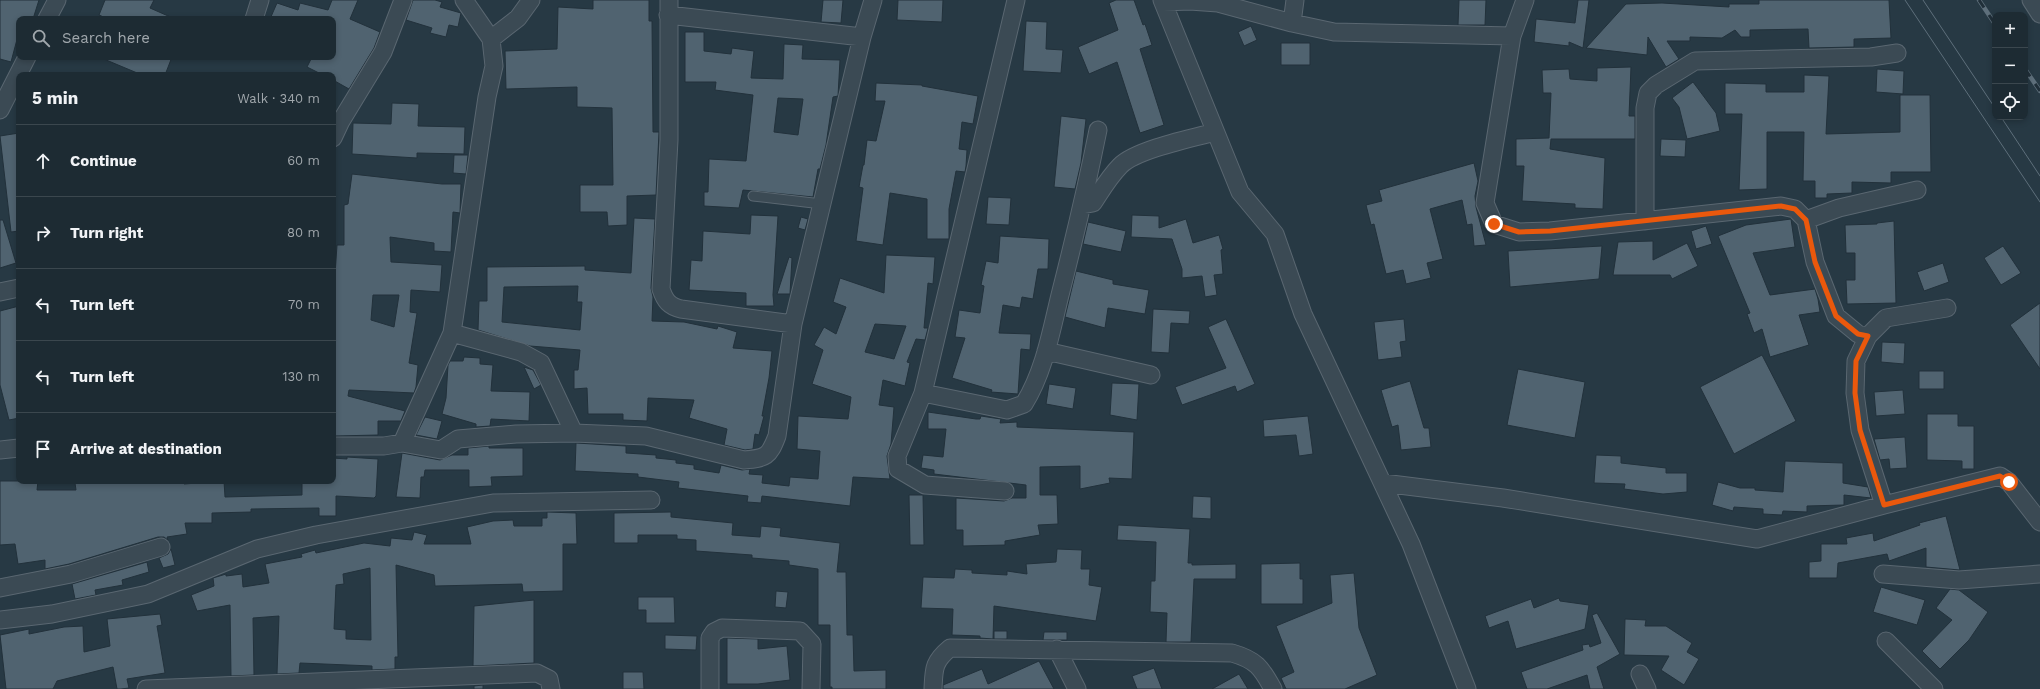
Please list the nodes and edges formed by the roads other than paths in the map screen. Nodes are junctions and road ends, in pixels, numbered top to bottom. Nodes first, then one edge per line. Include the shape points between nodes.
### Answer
1 (57, 0) edge
2 (260, 0) edge
3 (403, 0) edge
4 (464, 0) edge
5 (531, 0) edge
6 (873, 0) edge
7 (1016, 0) edge
8 (1295, 0) edge
9 (1525, 0) edge
10 (2031, 0) edge
11 (1163, 1) edge
12 (668, 7) edge
13 (2040, 14) edge
14 (49, 16) edge
15 (255, 16) edge
16 (1292, 23) junction
17 (862, 36) junction
18 (1512, 36) junction
19 (491, 39) junction
20 (1897, 53) dead end
21 (25, 60) edge
22 (19, 72) edge
23 (16, 79) edge
24 (0, 110) edge
25 (1098, 130) dead end
26 (336, 132) edge
27 (1215, 132) junction
28 (1917, 190) dead end
29 (753, 196) dead end
30 (822, 204) junction
31 (1082, 205) junction
32 (1645, 220) junction
33 (1806, 220) junction
34 (16, 289) edge
35 (0, 292) edge
36 (1947, 308) dead end
37 (793, 324) junction
38 (452, 333) junction
39 (1868, 336) junction
40 (1046, 351) junction
41 (1150, 375) dead end
42 (923, 393) junction
43 (574, 433) junction
44 (402, 443) junction
45 (336, 446) edge
46 (16, 448) edge
47 (0, 450) edge
48 (1383, 483) junction
49 (1005, 491) dead end
50 (651, 500) dead end
51 (1884, 505) junction
52 (2040, 522) edge
53 (161, 548) dead end
54 (1883, 574) dead end
55 (2040, 574) edge
56 (0, 588) edge
57 (0, 620) edge
58 (1886, 641) dead end
59 (1057, 649) junction
60 (402, 684) edge
61 (146, 689) edge
62 (551, 689) edge
63 (710, 689) edge
64 (811, 689) edge
65 (933, 689) edge
66 (1077, 689) edge
67 (1273, 689) edge
68 (1468, 689) edge
69 (1934, 689) edge

1 - 14 street
2 - 15 street
3 - 26 street via 383,52
4 - 19 street
5 - 19 street via 518,18
6 - 17 street
7 - 42 street
8 - 16 street
9 - 18 street
10 - 13 street
11 - 16 street via 1218,3
11 - 27 street
12 - 17 street
12 - 37 street via 669,140 661,290 665,300 681,309
16 - 18 street via 1334,32
17 - 30 street
18 - 32 street via 1486,203 1494,224 1519,232
19 - 38 street via 494,66
20 - 32 street via 1872,57 1695,61 1656,85 1648,93 1645,108
21 - 22 street
23 - 24 street
25 - 31 street
27 - 31 street via 1153,150 1120,165 1093,203
27 - 48 street via 1240,192 1275,234 1303,314
28 - 33 street via 1839,208
29 - 30 lane
30 - 37 street
31 - 40 street
32 - 33 street via 1781,206 1795,209
33 - 39 street via 1815,262 1836,316 1858,334
34 - 35 street
36 - 39 street via 1886,318
37 - 43 street via 777,436 771,453 760,459 744,460 646,436
38 - 43 street via 521,352 541,363
38 - 44 street
39 - 51 street via 1856,361 1855,393 1860,430
40 - 41 street
40 - 42 street via 1033,390 1024,404 1007,410
42 - 49 street via 896,456 898,469 925,485
43 - 44 street via 458,439 441,450
44 - 45 street via 384,446
46 - 47 street
48 - 51 street via 1503,498 1756,539
48 - 68 street via 1411,544
50 - 57 street via 493,503 316,535 257,549 148,594 52,614
51 - 52 street via 2000,476 2009,482
53 - 56 street via 71,574
54 - 55 street via 1959,580
58 - 69 street
59 - 65 street via 950,648 940,656 934,666
59 - 66 street
59 - 67 street via 1232,653 1248,658 1262,669
60 - 61 street
60 - 62 street via 537,673 549,679
63 - 64 street via 710,638 714,632 722,628 800,631 812,644

